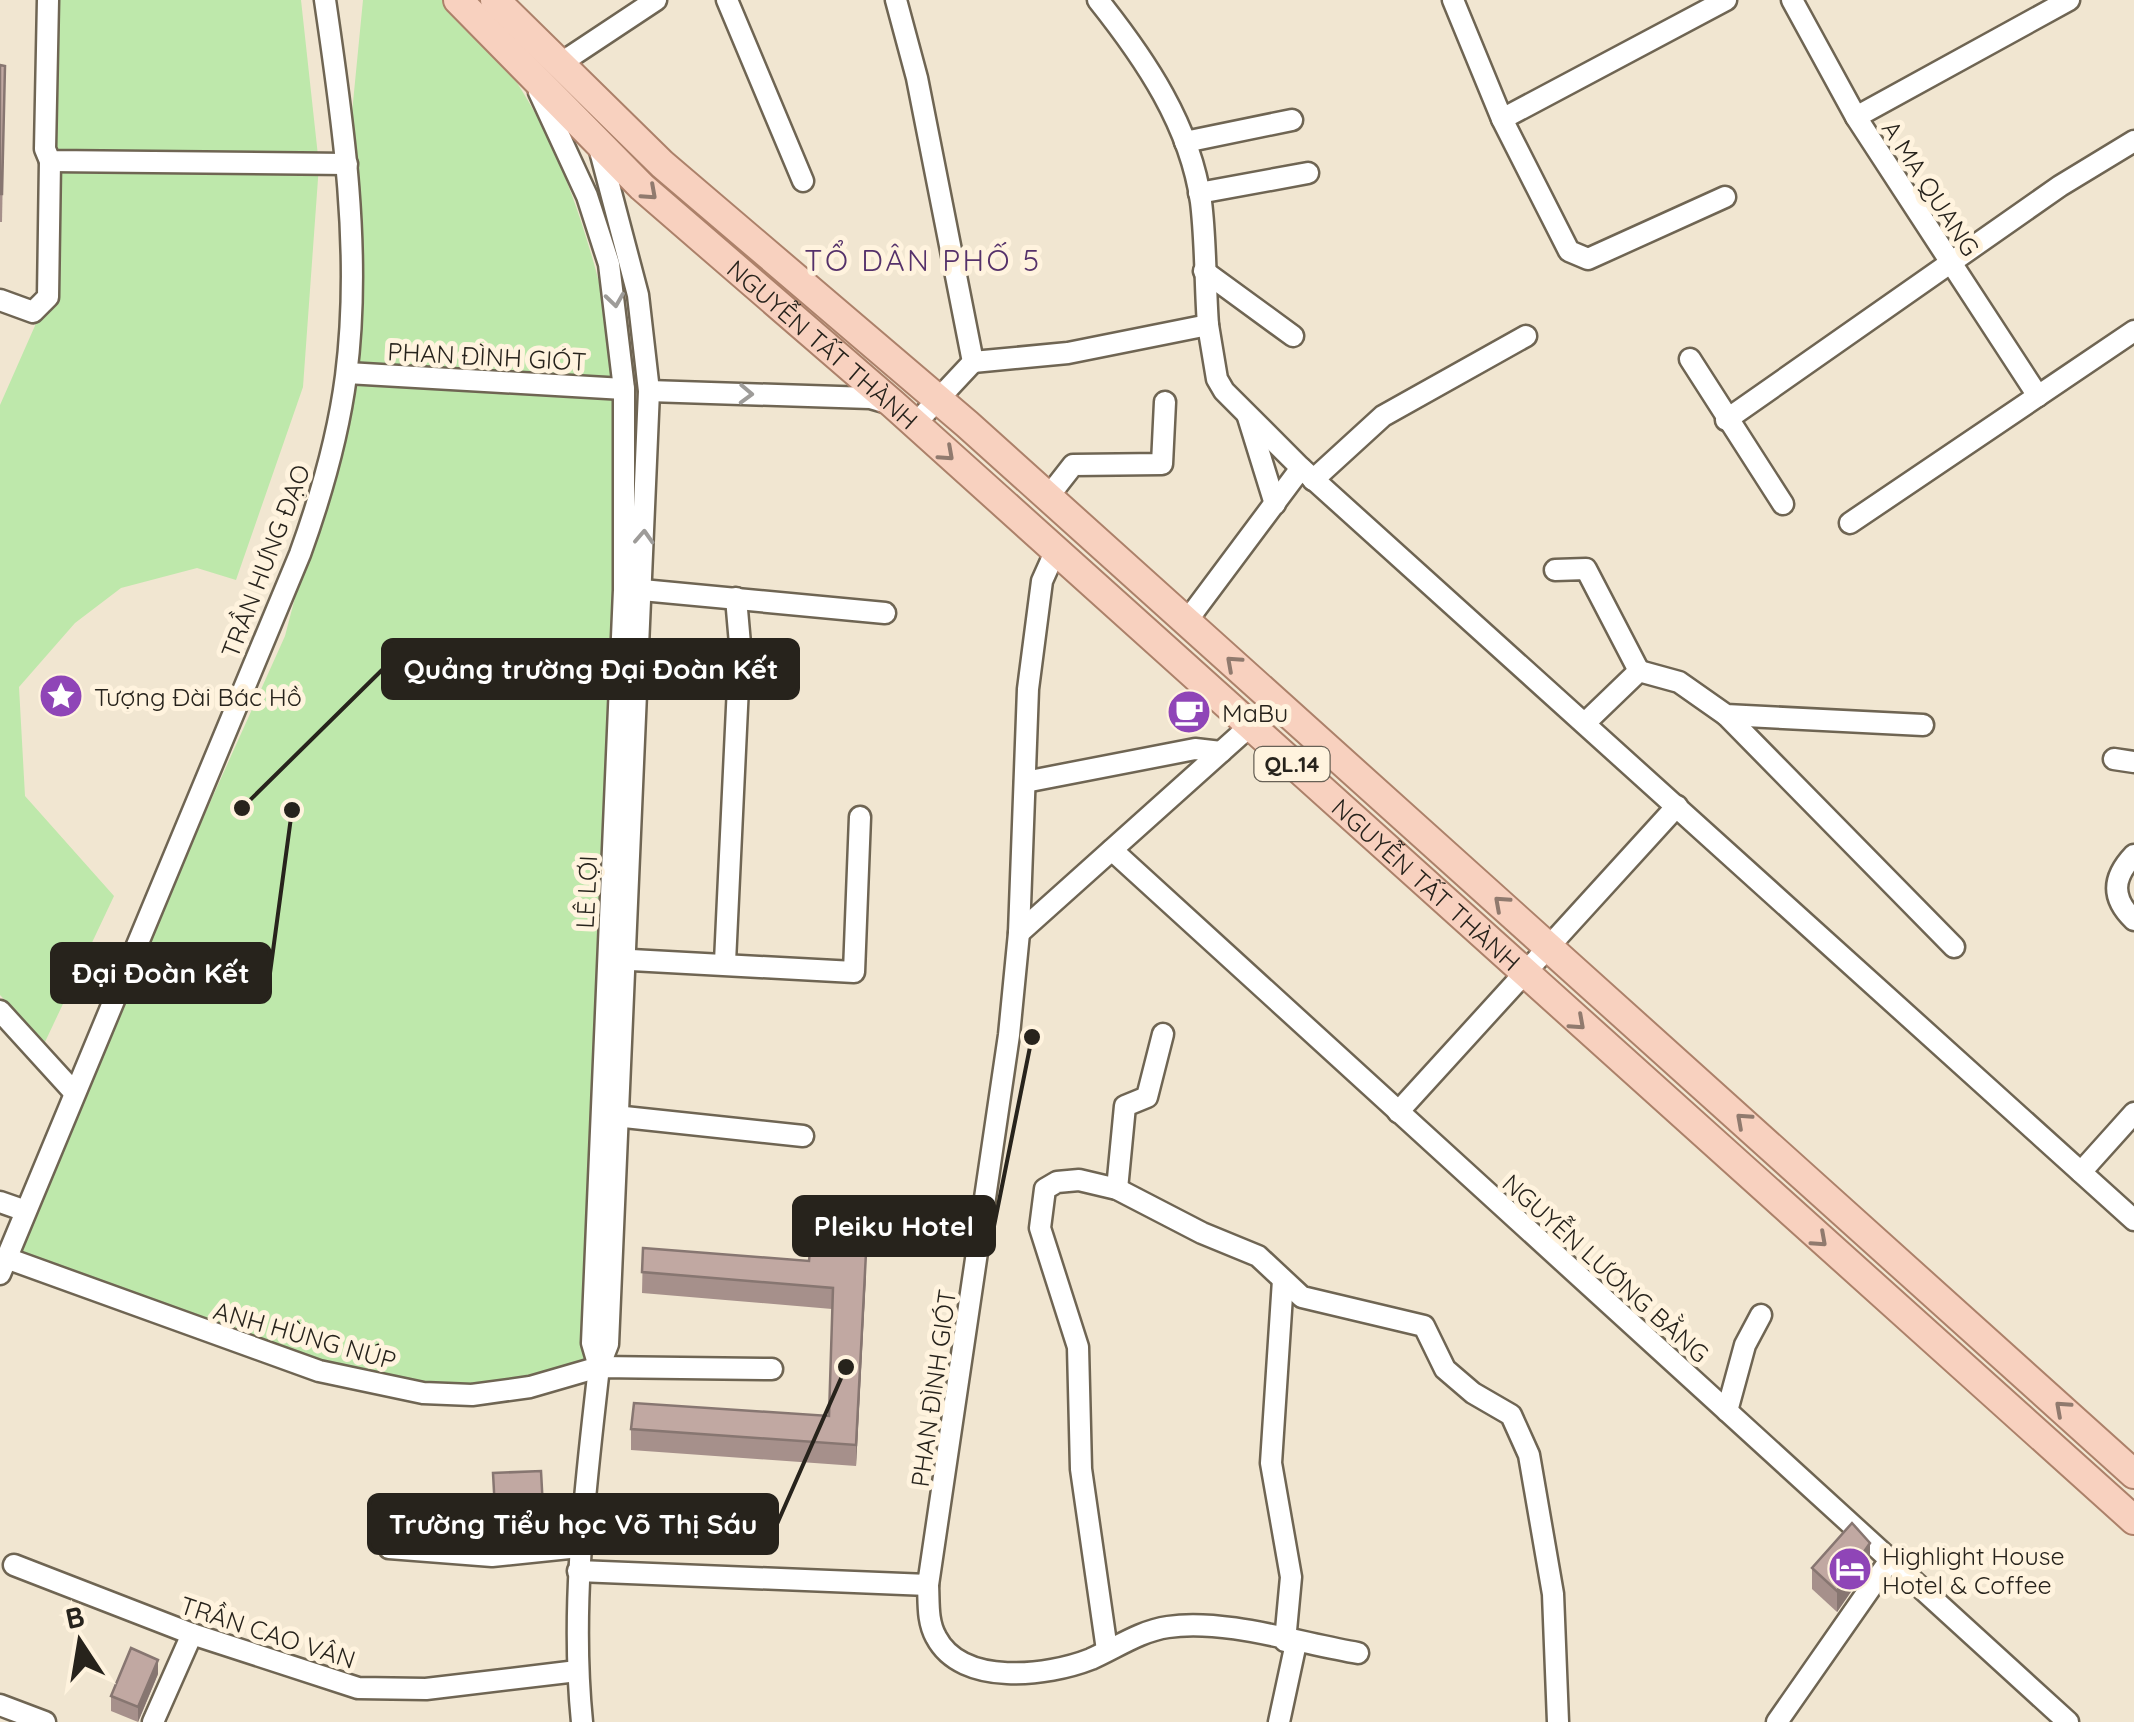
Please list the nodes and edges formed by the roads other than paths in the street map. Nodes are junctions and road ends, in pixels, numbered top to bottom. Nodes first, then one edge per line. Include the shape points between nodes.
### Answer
1 (48, 0) edge
2 (325, 0) edge
3 (458, 0) edge
4 (495, 0) edge
5 (656, 0) edge
6 (727, 0) edge
7 (896, 0) edge
8 (1098, 0) edge
9 (1454, 0) edge
10 (1726, 0) edge
11 (1792, 0) edge
12 (2068, 0) edge
13 (568, 75) junction
14 (532, 80) junction
15 (1856, 117) junction
16 (1502, 119) junction
17 (1292, 120) dead end
18 (596, 138) junction
19 (2134, 141) edge
20 (1185, 142) junction
21 (50, 161) junction
22 (346, 164) junction
23 (1308, 173) dead end
24 (803, 182) dead end
25 (1199, 193) junction
26 (1725, 197) dead end
27 (1949, 262) junction
28 (1204, 271) junction
29 (0, 300) edge
30 (1208, 325) junction
31 (2134, 331) edge
32 (1293, 336) dead end
33 (1526, 336) dead end
34 (1690, 359) dead end
35 (973, 362) junction
36 (346, 373) junction
37 (624, 389) junction
38 (649, 391) junction
39 (2038, 396) junction
40 (938, 400) junction
41 (1164, 402) dead end
42 (893, 404) junction
43 (1247, 415) junction
44 (1726, 420) junction
45 (915, 424) junction
46 (1307, 474) junction
47 (1048, 497) junction
48 (1275, 504) junction
49 (1783, 504) dead end
50 (1850, 524) dead end
51 (1055, 552) junction
52 (1555, 570) dead end
53 (642, 590) junction
54 (736, 598) junction
55 (884, 614) dead end
56 (1186, 622) junction
57 (1639, 671) junction
58 (1726, 715) junction
59 (1585, 723) junction
60 (1922, 725) dead end
61 (1250, 726) junction
62 (1221, 752) junction
63 (1025, 782) junction
64 (1677, 806) junction
65 (860, 817) dead end
66 (1112, 850) junction
67 (2134, 854) edge
68 (2134, 920) edge
69 (1019, 933) junction
70 (1549, 946) junction
71 (1954, 947) dead end
72 (615, 959) junction
73 (725, 962) junction
74 (1524, 974) junction
75 (0, 1010) edge
76 (1163, 1034) dead end
77 (73, 1091) junction
78 (1398, 1112) junction
79 (2134, 1113) edge
80 (614, 1116) junction
81 (803, 1136) dead end
82 (2081, 1172) junction
83 (1117, 1188) junction
84 (0, 1202) edge
85 (23, 1210) junction
86 (2134, 1220) edge
87 (3, 1266) edge
88 (1283, 1280) junction
89 (1761, 1315) dead end
90 (599, 1366) junction
91 (772, 1369) dead end
92 (1726, 1411) junction
93 (2134, 1474) edge
94 (2134, 1520) edge
95 (579, 1547) junction
96 (389, 1548) dead end
97 (1890, 1560) junction
98 (14, 1565) dead end
99 (578, 1571) junction
100 (928, 1585) junction
101 (192, 1634) junction
102 (1290, 1642) junction
103 (1108, 1650) junction
104 (1358, 1653) dead end
105 (576, 1672) junction
106 (0, 1704) edge
107 (45, 1722) edge
108 (153, 1722) edge
109 (582, 1722) edge
110 (1279, 1722) edge
111 (1558, 1722) edge
112 (1776, 1722) edge
113 (2068, 1722) edge

1 - 21 street
2 - 22 street, TRẦN HƯNG ĐẠO
3 - 14 main road, NGUYỄN TẤT THÀNH / QL.14
4 - 13 main road, NGUYỄN TẤT THÀNH / QL.14
5 - 13 street
6 - 24 street
7 - 35 street via 918,78
8 - 20 street via 1142,58
9 - 16 street
10 - 16 street
11 - 15 street, A MA QUANG
12 - 15 street
13 - 18 main road
13 - 40 main road, NGUYỄN TẤT THÀNH / QL.14
14 - 18 main road, NGUYỄN TẤT THÀNH / QL.14
14 -> 37 street, LÊ LỢI via 587,196 609,264
15 - 27 street, A MA QUANG
16 - 26 street via 1578,258
17 - 20 street
18 - 38 street via 638,295
18 -> 42 main road, NGUYỄN TẤT THÀNH / QL.14 via 642,186
19 - 27 street
20 - 25 street
21 - 22 street
21 - 29 street via 48,297 33,312
22 - 36 street, TRẦN HƯNG ĐẠO
23 - 25 street
25 - 28 street
27 - 39 street, A MA QUANG
27 - 44 street
28 - 30 street
28 - 32 street
30 - 35 street via 1068,353
30 - 43 street via 1217,379
31 - 39 street
33 - 46 street via 1383,416
34 - 44 street
35 - 40 street
36 - 37 street, PHAN ĐÌNH GIÓT
36 - 77 street, TRẦN HƯNG ĐẠO via 326,479 300,554
37 - 72 street, LÊ LỢI
38 -> 42 street
53 -> 38 street
39 - 50 street
40 - 45 street
40 - 47 main road, NGUYỄN TẤT THÀNH / QL.14
41 - 47 street via 1162,464 1073,465
42 - 45 main road, NGUYỄN TẤT THÀNH / QL.14
43 - 46 street
43 - 48 street
44 - 49 street
45 -> 51 main road, NGUYỄN TẤT THÀNH / QL.14
46 - 48 street
46 - 59 street
47 - 56 main road, NGUYỄN TẤT THÀNH / QL.14
48 - 56 street
51 - 61 main road, NGUYỄN TẤT THÀNH / QL.14
51 - 63 street, PHAN ĐÌNH GIÓT via 1042,582 1028,689
52 - 57 street via 1586,570
53 - 54 street
53 - 72 street
54 - 55 street
54 - 73 street via 740,644
70 -> 56 main road, NGUYỄN TẤT THÀNH / QL.14
57 - 58 street via 1679,682
57 - 59 street
58 - 60 street
58 - 71 street
59 - 64 street
61 - 62 street
61 - 74 main road, NGUYỄN TẤT THÀNH / QL.14
62 - 63 street via 1195,748
62 - 66 street
63 - 69 street, PHAN ĐÌNH GIÓT
64 - 70 street
64 - 82 street
65 - 73 street via 854,972
66 - 69 street
66 - 78 street, NGUYỄN LƯƠNG BẰNG
67 - 68 street via 2118,872 2116,890
69 - 100 street, PHAN ĐÌNH GIÓT
70 - 74 street
93 -> 70 main road, NGUYỄN TẤT THÀNH / QL.14
72 - 73 street
72 - 80 street
72 - 90 street, LÊ LỢI via 592,1344
74 - 78 street
74 -> 94 main road, NGUYỄN TẤT THÀNH / QL.14
75 - 77 street
76 - 83 street via 1147,1097 1125,1106
77 - 85 street, TRẦN HƯNG ĐẠO
78 - 92 street, NGUYỄN LƯƠNG BẰNG
79 - 82 street
80 - 81 street
80 - 90 street via 608,1344
82 - 86 street
83 - 88 street via 1258,1256
83 - 103 street via 1057,1182 1044,1189 1038,1215 1076,1332 1081,1469
84 - 85 street
85 - 87 street, TRẦN HƯNG ĐẠO
87 - 90 street, ANH HÙNG NÚP via 379,1386 472,1394 530,1387
88 - 102 street via 1271,1464 1292,1576
88 - 111 street via 1313,1301 1424,1326 1446,1369 1518,1426 1552,1580
89 - 92 street
90 - 91 street, ANH HÙNG NÚP
90 - 95 street, LÊ LỢI
92 - 97 street, NGUYỄN LƯƠNG BẰNG
95 - 96 street via 492,1556
95 - 99 street, LÊ LỢI
97 - 112 street
97 - 113 street, NGUYỄN LƯƠNG BẰNG
98 - 101 street, TRẦN CAO VÂN
99 - 100 street
99 - 105 street, LÊ LỢI
100 - 103 street, PHAN ĐÌNH GIÓT via 934,1634 969,1666 1041,1672
101 - 105 street, TRẦN CAO VÂN via 358,1688 426,1689
101 - 108 street
102 - 103 street, PHAN ĐÌNH GIÓT via 1168,1627
102 - 104 street, PHAN ĐÌNH GIÓT
102 - 110 street
105 - 109 street, LÊ LỢI
106 - 107 street

